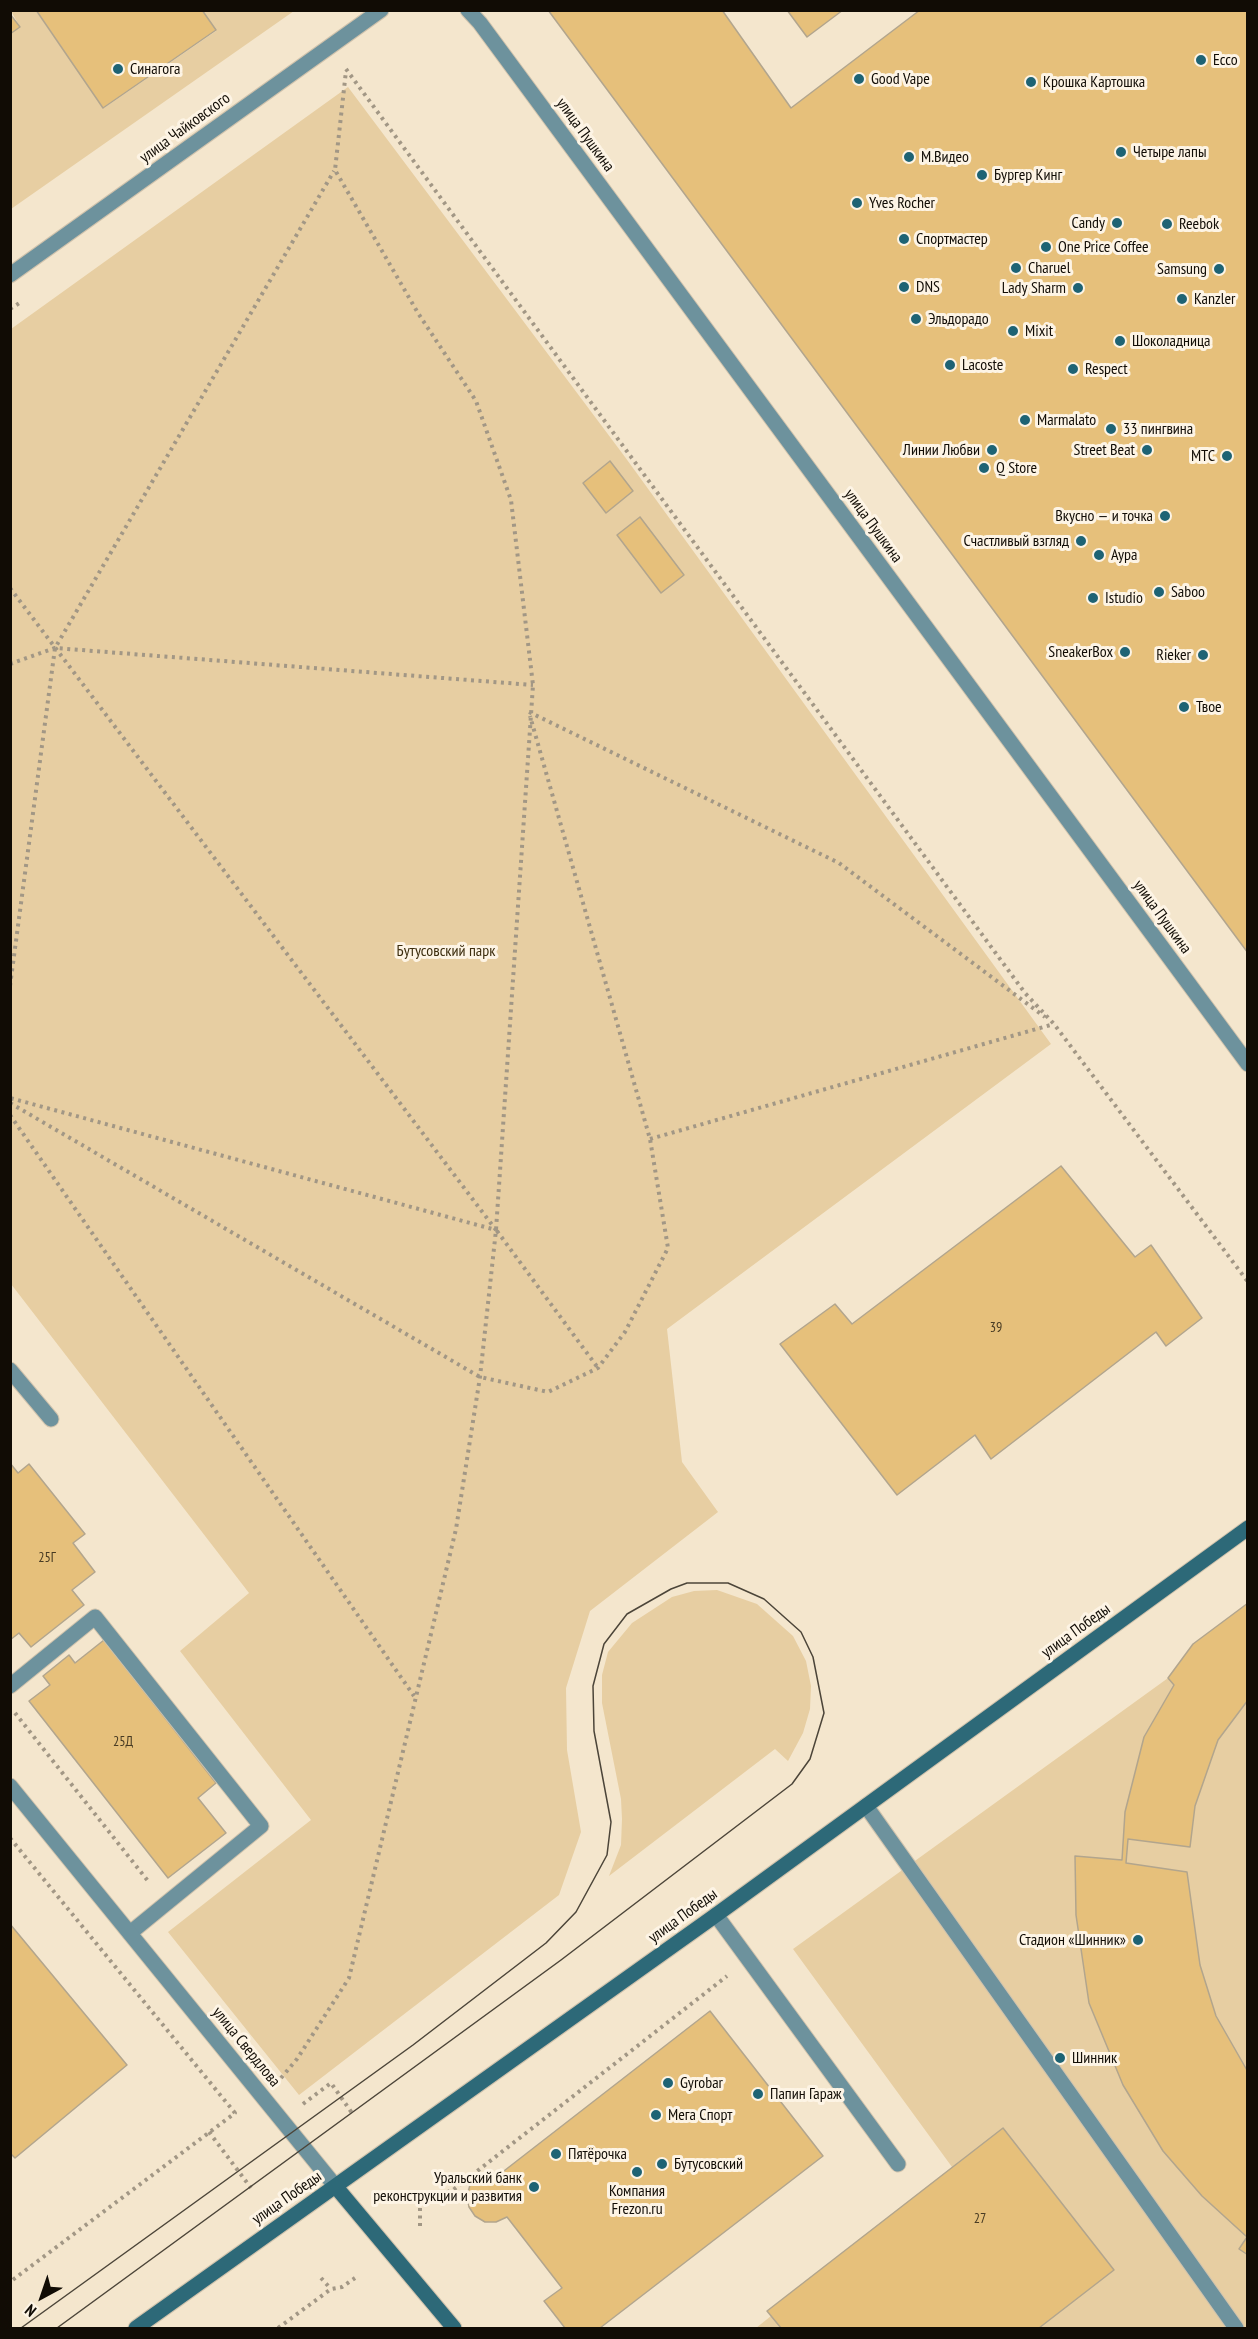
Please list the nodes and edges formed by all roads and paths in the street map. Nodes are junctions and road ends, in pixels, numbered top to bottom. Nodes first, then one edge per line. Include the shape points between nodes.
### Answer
1 (381, 10) edge
2 (468, 10) edge
3 (334, 170) junction
4 (10, 275) edge
5 (10, 588) edge
6 (55, 648) junction
7 (10, 664) edge
8 (533, 685) junction
9 (529, 712) junction
10 (10, 987) edge
11 (1054, 1024) junction
12 (1248, 1064) edge
13 (10, 1101) edge
14 (10, 1115) edge
15 (650, 1139) junction
16 (496, 1230) junction
17 (1248, 1282) edge
18 (598, 1368) junction
19 (10, 1370) edge
20 (480, 1377) junction
21 (51, 1419) dead end
22 (1248, 1528) edge
23 (10, 1686) edge
24 (415, 1696) junction
25 (10, 1786) edge
26 (866, 1806) junction
27 (10, 1838) edge
28 (716, 1915) junction
29 (130, 1933) junction
30 (748, 1960) junction
31 (288, 2087) dead end
32 (294, 2096) dead end
33 (352, 2113) dead end
34 (209, 2132) junction
35 (897, 2164) dead end
36 (336, 2187) junction
37 (251, 2188) dead end
38 (420, 2226) dead end
39 (321, 2278) dead end
40 (355, 2278) dead end
41 (10, 2282) edge
42 (331, 2289) junction
43 (136, 2328) edge
44 (278, 2328) edge
45 (454, 2328) edge
46 (1236, 2328) edge

1 - 4 street, улица Чайковского
2 - 12 street, улица Пушкина
3 - 6 path
3 - 8 path via 418,313 476,401 511,500
3 - 11 path via 346,69 1025,993
5 - 6 path
6 - 7 path
6 - 8 path
6 - 10 path
6 - 16 path
8 - 9 path
9 - 11 path via 839,863
9 - 15 path
9 - 16 path
11 - 15 path
11 - 17 path
13 - 16 path
13 - 20 path
14 - 24 path
15 - 18 path via 668,1248 625,1332
16 - 18 path
16 - 20 path
18 - 20 path via 548,1392
19 - 21 street
20 - 24 path via 456,1529
22 - 26 main road, улица Победы
23 - 29 street via 95,1617 261,1826
24 - 31 path via 349,1978 281,2078
25 - 29 street, улица Свердлова
26 - 28 main road, улица Победы
26 - 46 street
27 - 34 path via 235,2113
28 - 30 street
28 - 36 main road, улица Победы
29 - 36 street, улица Свердлова
30 - 35 street
30 - 38 path via 453,2190 420,2202
32 - 33 path via 301,2105 331,2083
34 - 37 path
34 - 41 path
36 - 43 main road, улица Победы
36 - 45 main road, улица Свердлова
39 - 42 path
40 - 42 path
42 - 44 path

